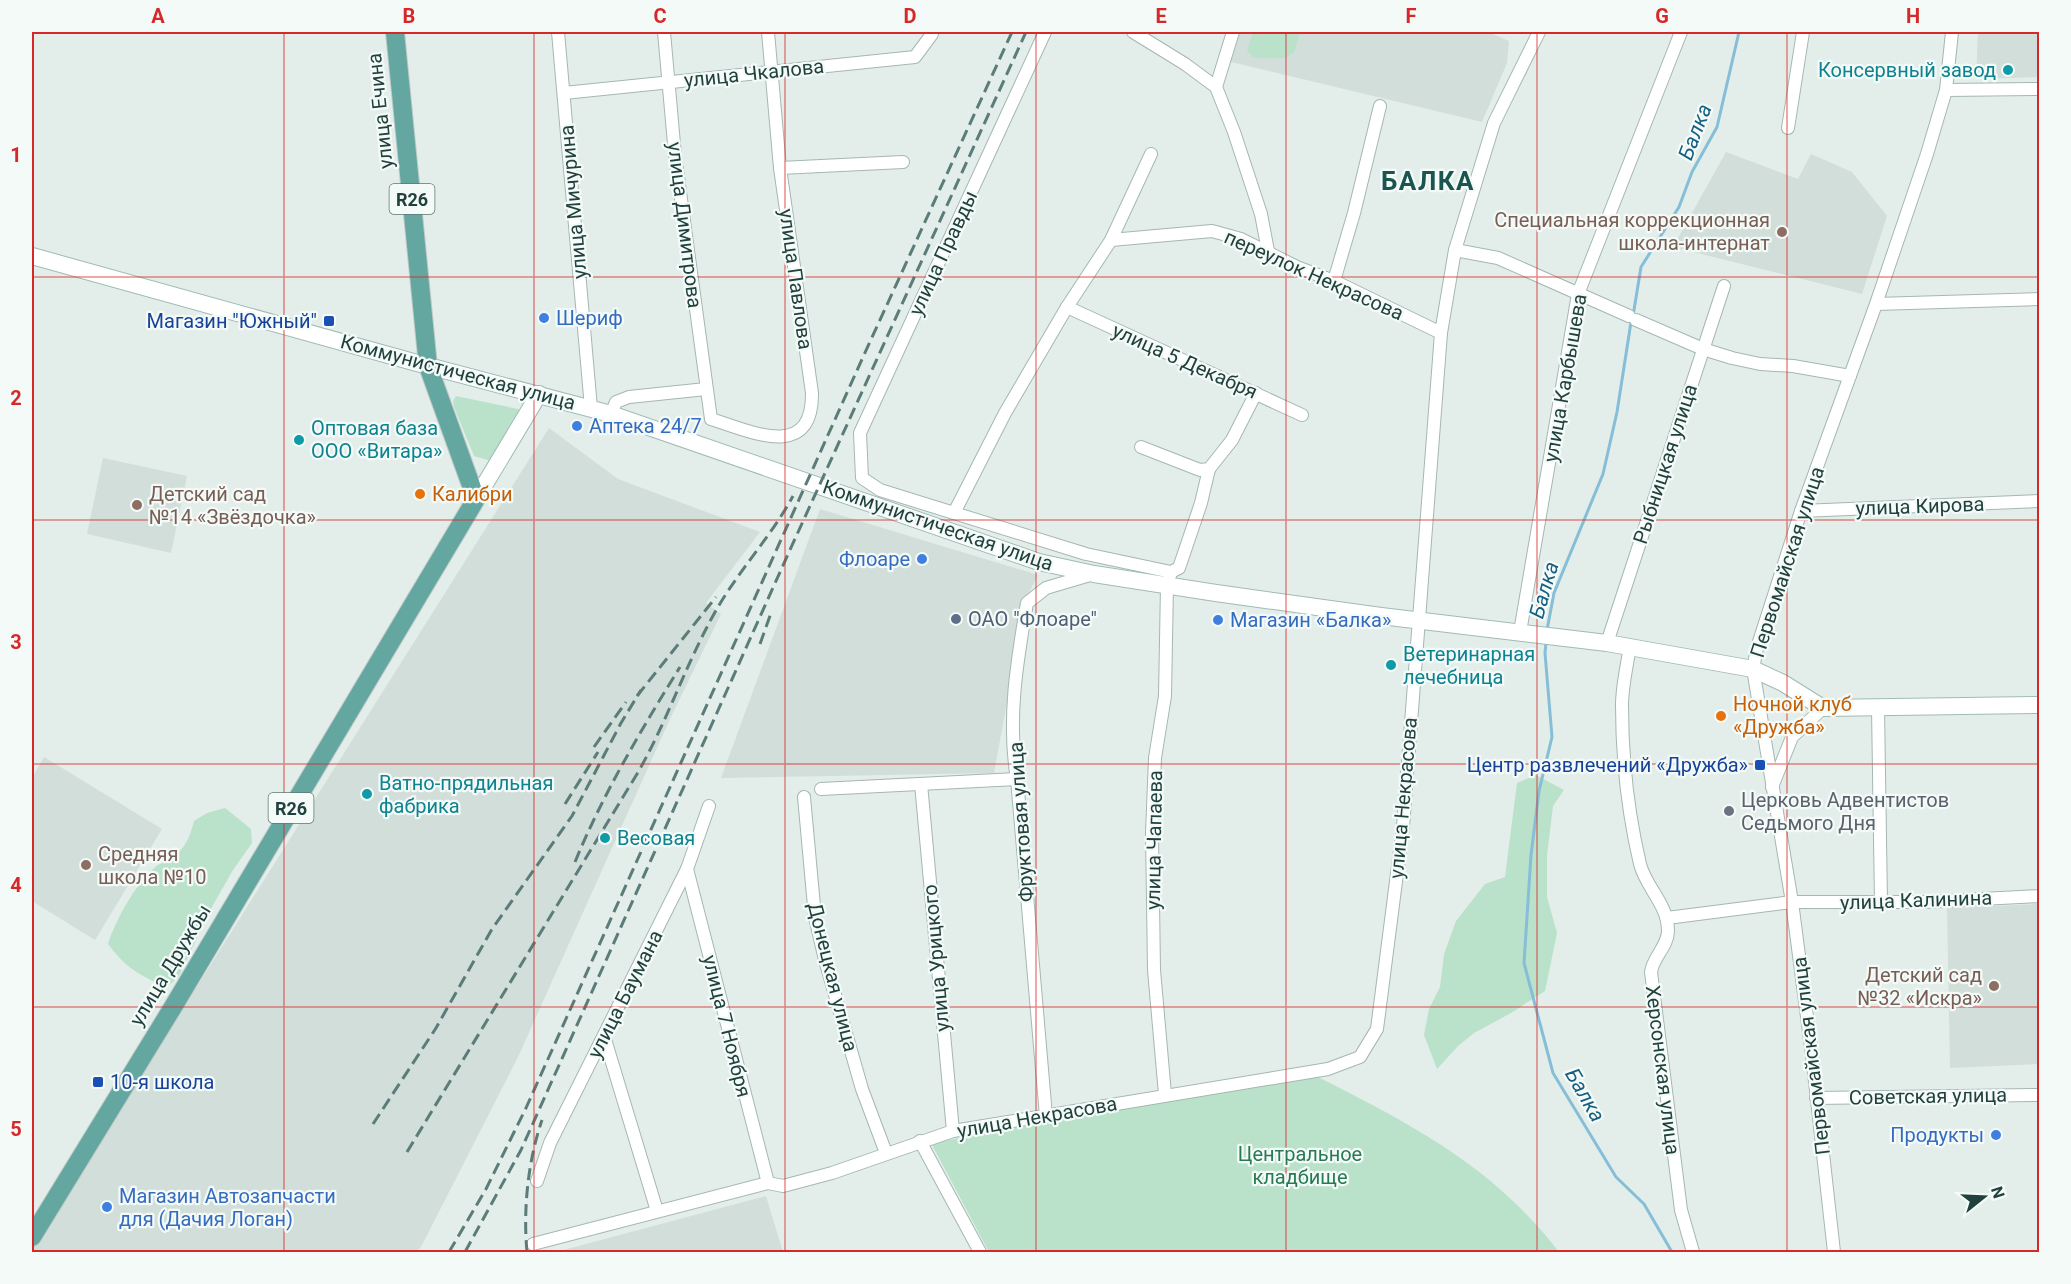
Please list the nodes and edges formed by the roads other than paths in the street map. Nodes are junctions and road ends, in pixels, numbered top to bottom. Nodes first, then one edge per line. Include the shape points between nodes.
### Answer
1 (395, 32) edge
2 (558, 32) edge
3 (663, 32) edge
4 (768, 32) edge
5 (933, 32) edge
6 (1045, 32) edge
7 (1133, 32) edge
8 (1233, 32) edge
9 (1539, 32) edge
10 (1681, 32) edge
11 (1803, 32) edge
12 (1952, 32) edge
13 (772, 71) junction
14 (668, 82) junction
15 (1216, 87) junction
16 (2040, 89) edge
17 (1946, 90) junction
18 (564, 93) junction
19 (1380, 106) dead end
20 (1788, 128) dead end
21 (1151, 154) dead end
22 (903, 162) dead end
23 (780, 168) junction
24 (1111, 240) junction
25 (1455, 250) junction
26 (1268, 251) junction
27 (32, 256) edge
28 (1334, 281) junction
29 (1724, 286) dead end
30 (1578, 294) junction
31 (2040, 299) edge
32 (1876, 304) junction
33 (1067, 307) junction
34 (1441, 333) junction
35 (1703, 349) junction
36 (428, 366) junction
37 (1850, 376) junction
38 (706, 389) junction
39 (1256, 393) junction
40 (539, 394) junction
41 (591, 408) junction
42 (611, 414) junction
43 (1302, 415) dead end
44 (711, 418) joint
45 (1142, 447) dead end
46 (1209, 469) junction
47 (476, 499) junction
48 (2040, 501) edge
49 (1801, 511) junction
50 (954, 513) junction
51 (1094, 574) junction
52 (1169, 578) junction
53 (1418, 619) junction
54 (1520, 632) junction
55 (1607, 643) junction
56 (1629, 646) junction
57 (1753, 669) junction
58 (2040, 705) edge
59 (1823, 708) junction
60 (1878, 708) junction
61 (1017, 779) junction
62 (921, 784) junction
63 (1772, 788) junction
64 (822, 789) dead end
65 (804, 797) dead end
66 (709, 806) dead end
67 (687, 869) junction
68 (2040, 896) edge
69 (1792, 902) junction
70 (1881, 903) junction
71 (1667, 918) junction
72 (604, 1036) junction
73 (1165, 1094) junction
74 (2040, 1095) edge
75 (1816, 1098) junction
76 (1046, 1116) junction
77 (952, 1131) junction
78 (920, 1141) junction
79 (886, 1153) junction
80 (537, 1181) dead end
81 (768, 1183) junction
82 (657, 1211) junction
83 (32, 1238) edge
84 (533, 1244) dead end
85 (980, 1252) edge
86 (1693, 1252) edge
87 (1834, 1252) edge

1 - 36 main road, улица Ечина / R26
2 - 18 street, улица Мичурина
3 - 14 street, улица Димитрова
4 - 13 street, улица Павлова
5 - 13 street, улица Чкалова via 915,57
6 - 50 street, улица Правды via 860,433 862,478 880,490
7 - 15 street
8 - 15 street
9 - 25 street, улица Некрасова via 1494,123
10 - 30 street, улица Карбышева
11 - 20 street
12 - 17 street, Первомайская улица
13 - 14 street, улица Чкалова
13 - 23 street, улица Павлова
14 - 18 street, улица Чкалова
14 - 38 street, улица Димитрова
15 - 26 street via 1262,214
16 - 17 street
17 - 32 street, Первомайская улица
18 - 41 street, улица Мичурина
19 - 28 street
21 - 24 street
22 - 23 street
23 - 44 street, улица Павлова via 812,410 799,429 780,438
24 - 26 street, переулок Некрасова via 1212,231 1241,238
24 - 33 street
25 - 30 street via 1498,258
25 - 34 street, улица Некрасова
26 - 28 street, переулок Некрасова
27 - 36 main road, Коммунистическая улица
28 - 34 street, переулок Некрасова
29 - 35 street, Рыбницкая улица
30 - 35 street
30 - 54 street, улица Карбышева
31 - 32 street
32 - 37 street, Первомайская улица
33 - 39 street, улица 5 Декабря
33 - 50 street via 1005,413
34 - 53 street, улица Некрасова
35 - 37 street via 1751,362
35 - 55 street, Рыбницкая улица
36 - 40 main road, Коммунистическая улица
36 - 47 main road, R26
37 - 49 street, Первомайская улица
38 - 42 street via 629,397 616,402
38 - 44 street, улица Димитрова
39 - 43 street, улица 5 Декабря
39 - 46 street via 1232,440
40 - 41 main road, Коммунистическая улица
40 - 47 main road, улица Дружбы
41 - 42 main road, Коммунистическая улица
42 - 51 main road, Коммунистическая улица via 1039,562
45 - 46 street via 1200,470
46 - 52 street via 1179,568
47 - 83 main road, улица Дружбы / R26
48 - 49 street, улица Кирова
49 - 57 street, Первомайская улица
50 - 52 street
51 - 52 main road, Коммунистическая улица
51 - 61 street, Фруктовая улица via 1046,588 1027,603 1015,673
52 - 53 main road, Коммунистическая улица via 1381,616
52 - 73 street, улица Чапаева via 1165,696 1155,758 1152,833 1154,970
53 - 54 main road, Коммунистическая улица
53 - 73 street, улица Некрасова via 1403,827 1377,1029 1360,1057 1328,1069
54 - 55 main road, Коммунистическая улица
55 - 56 main road, Коммунистическая улица
56 - 57 main road, Коммунистическая улица
56 - 71 street via 1621,704 1627,782 1641,866
57 - 59 main road, Коммунистическая улица
57 - 63 street, Первомайская улица
58 - 60 main road
59 - 60 main road
59 - 63 street via 1792,737
60 - 70 street
61 - 62 street
61 - 76 street, Фруктовая улица
62 - 64 street
62 - 77 street, улица Урицкого
63 - 69 street, Первомайская улица
65 - 79 street, Донецкая улица via 815,917 862,1089
66 - 67 street, улица Баумана
67 - 72 street, улица Баумана
67 - 81 street, улица 7 Ноября
68 - 70 street, улица Калинина
69 - 70 street, улица Калинина
69 - 71 street, улица Калинина
69 - 75 street, Первомайская улица
71 - 86 street, Херсонская улица via 1666,940 1651,972 1681,1210
72 - 80 street, улица Баумана via 550,1143
72 - 82 street
73 - 76 street, улица Некрасова
74 - 75 street, Советская улица
75 - 87 street, Первомайская улица
76 - 77 street, улица Некрасова
77 - 78 street, улица Некрасова
78 - 79 street, улица Некрасова
78 - 85 street
79 - 81 street, улица Некрасова via 799,1182 783,1186
81 - 82 street, улица Некрасова
82 - 84 street, улица Некрасова

